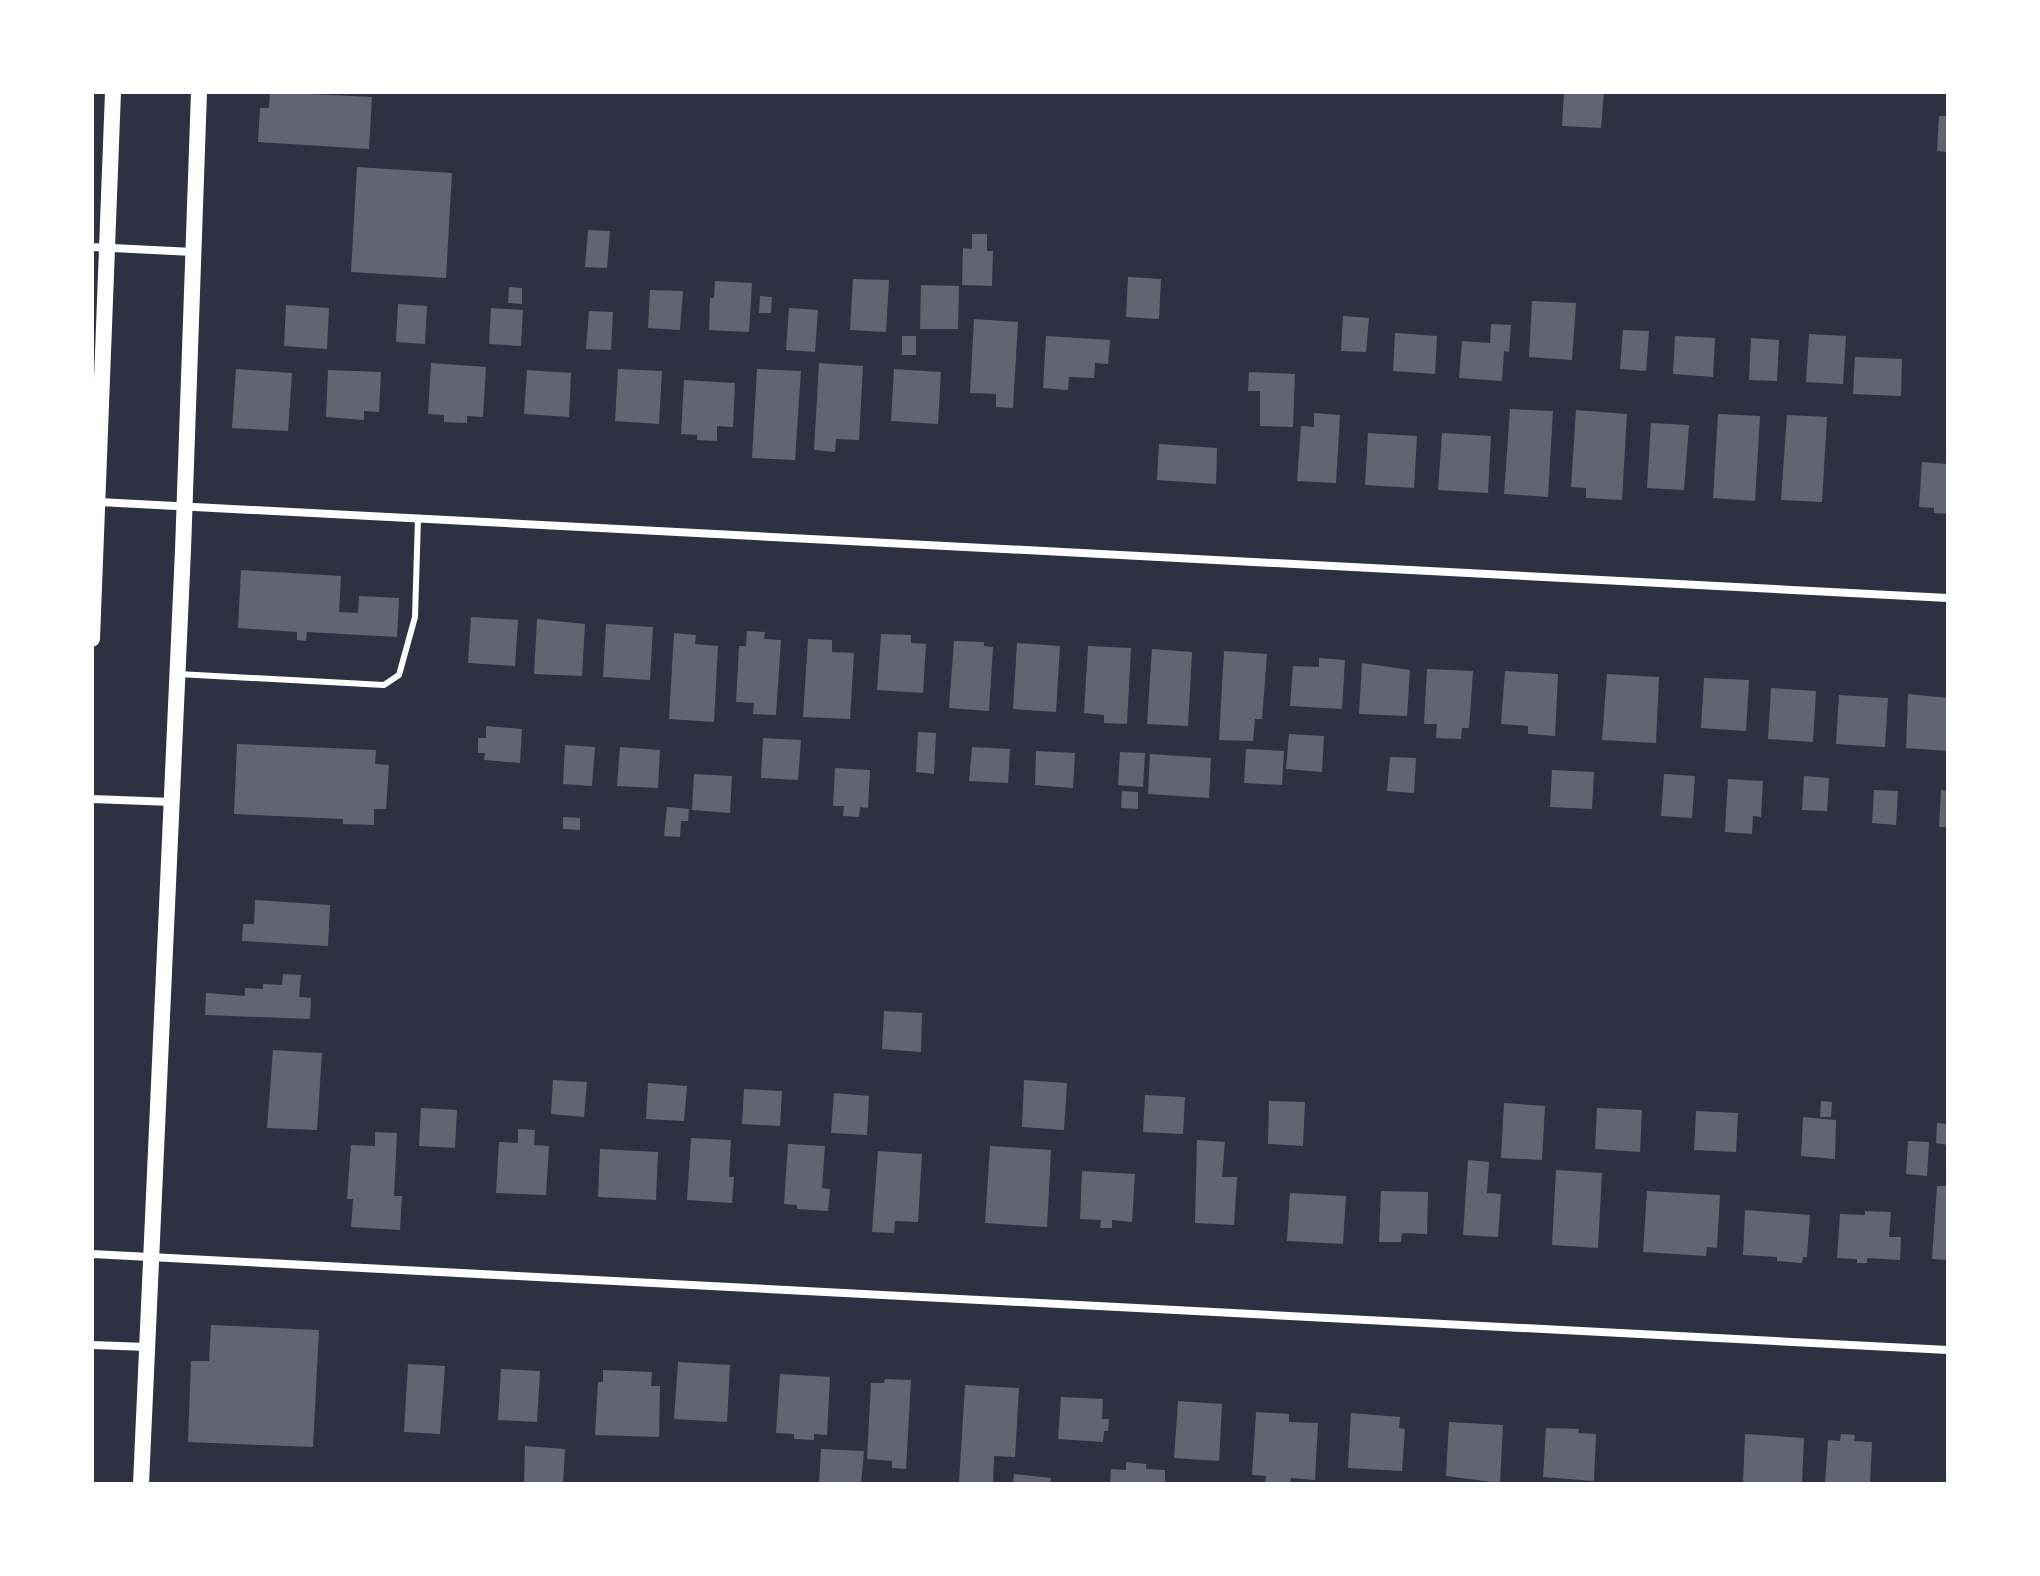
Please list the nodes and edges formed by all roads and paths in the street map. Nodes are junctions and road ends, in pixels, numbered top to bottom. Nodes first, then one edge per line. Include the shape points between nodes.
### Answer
1 (113, 92) edge
2 (199, 92) edge
3 (100, 247) edge
4 (193, 252) junction
5 (99, 502) junction
6 (185, 506) junction
7 (418, 518) junction
8 (1948, 598) edge
9 (92, 639) edge
10 (178, 674) junction
11 (92, 799) edge
12 (173, 802) junction
13 (92, 1254) edge
14 (152, 1257) junction
15 (92, 1345) edge
16 (147, 1347) junction
17 (1948, 1350) edge
18 (141, 1484) edge

1 - 3 main road
2 - 4 main road
3 - 4 street
3 - 5 main road
4 - 6 main road
5 - 6 street
5 - 9 main road
6 - 7 street
6 - 10 main road
7 - 8 street
7 - 10 lane via 415,617 399,675 384,685
10 - 12 main road
11 - 12 street
12 - 14 main road
13 - 14 street
14 - 16 main road
14 - 17 street
15 - 16 street
16 - 18 main road

